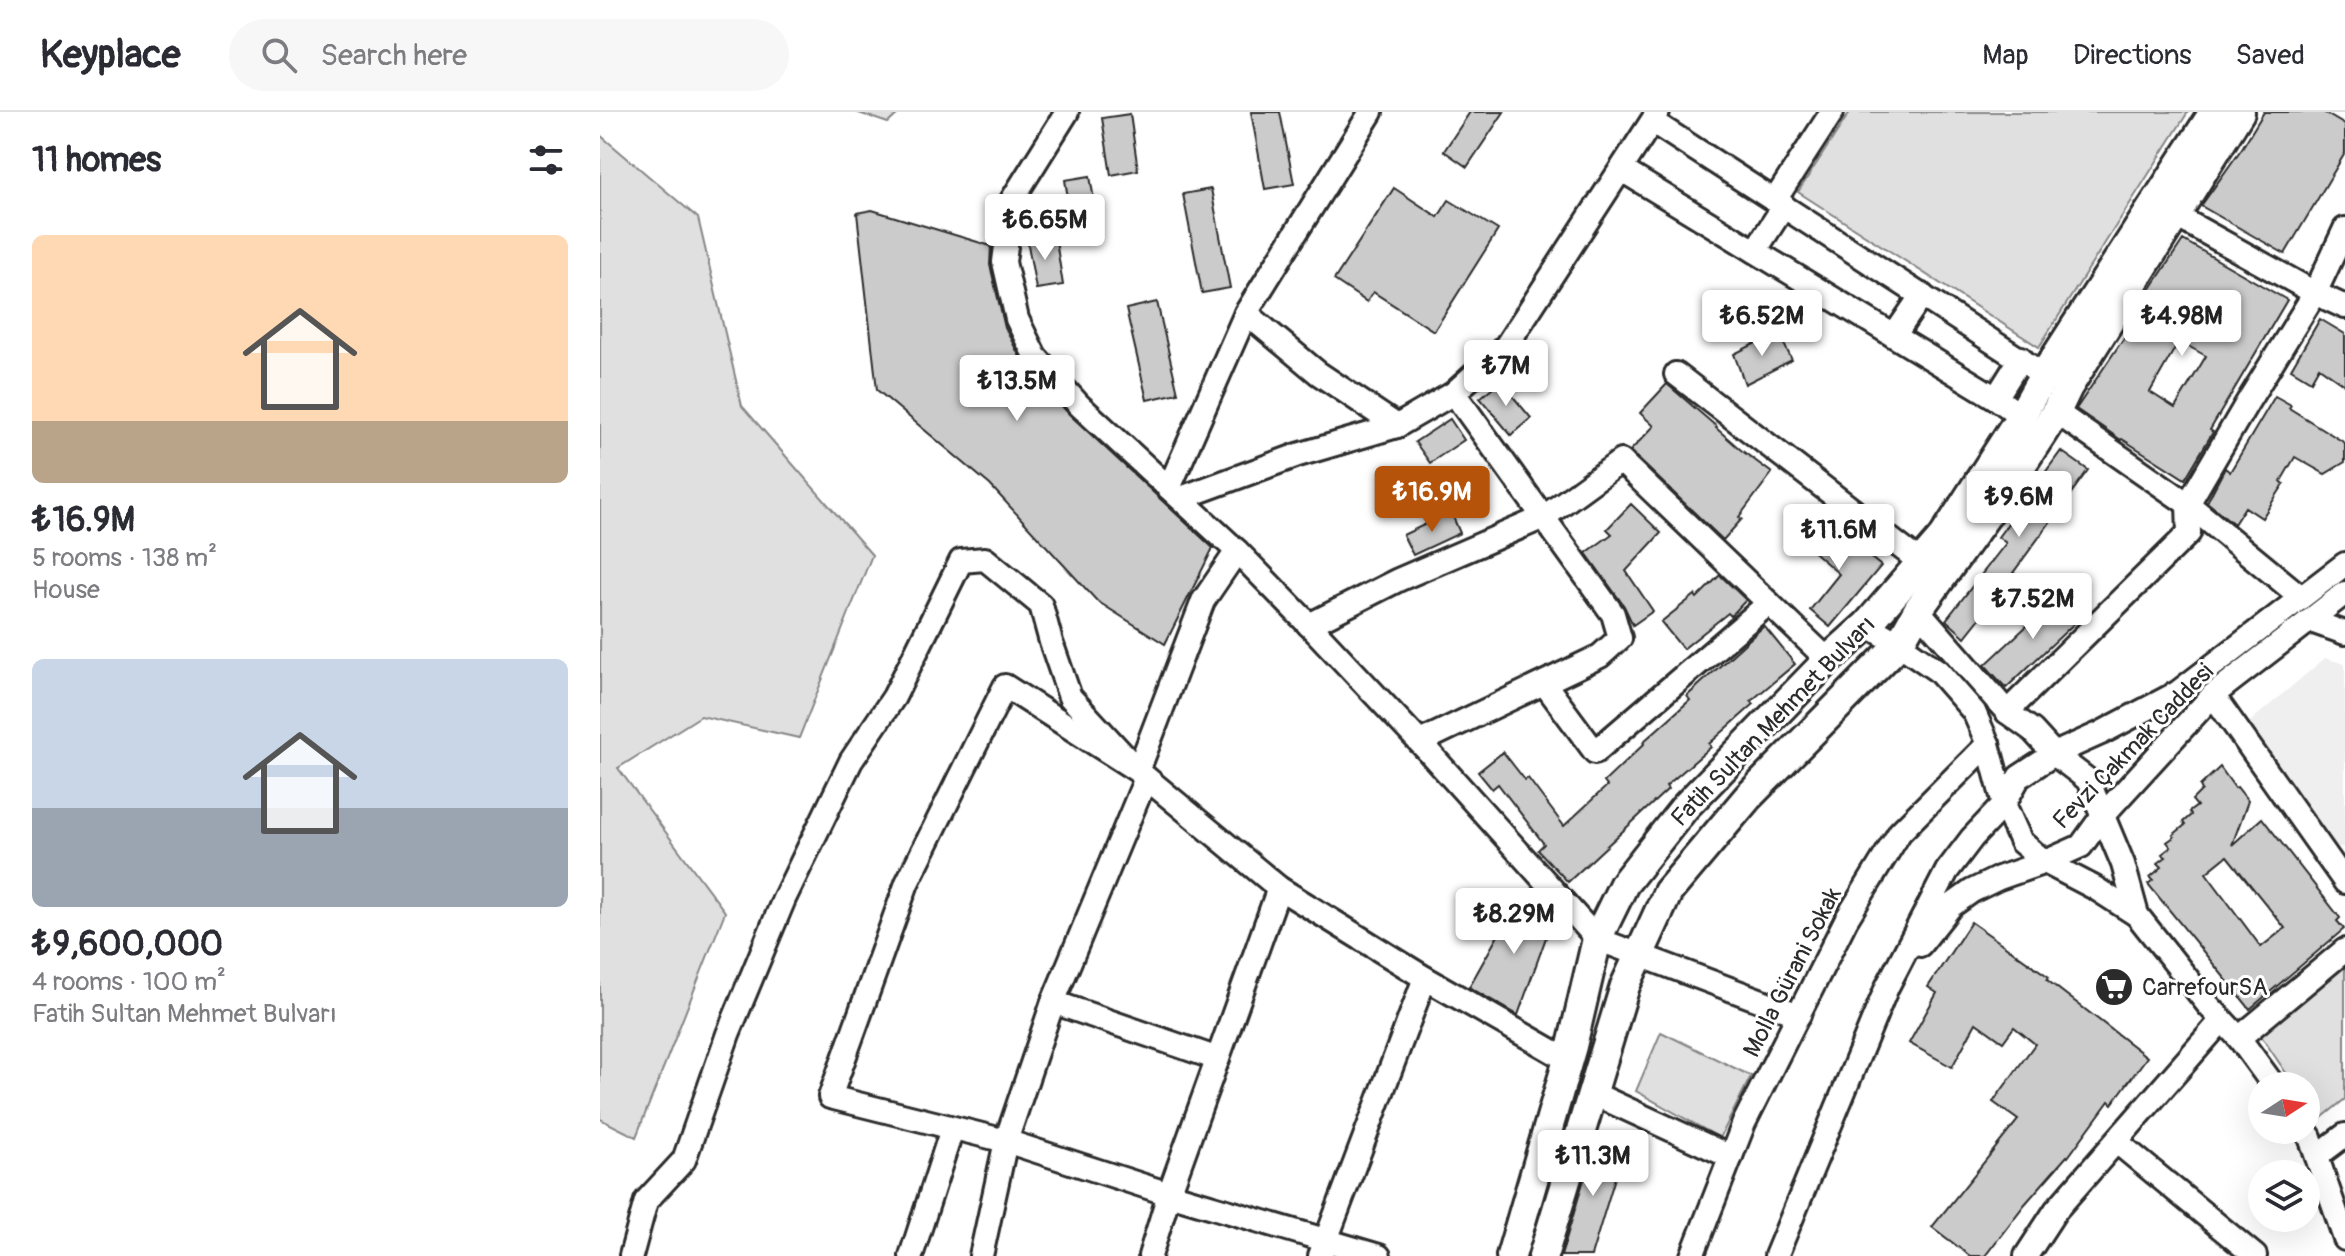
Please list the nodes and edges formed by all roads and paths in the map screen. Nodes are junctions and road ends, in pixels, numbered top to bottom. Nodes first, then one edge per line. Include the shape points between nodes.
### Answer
1 (1067, 112) edge
2 (1371, 112) edge
3 (1832, 112) edge
4 (2214, 112) edge
5 (2240, 112) edge
6 (1656, 117) edge
7 (1622, 170) junction
8 (1779, 203) junction
9 (2176, 216) junction
10 (2345, 229) edge
11 (1755, 251) junction
12 (2315, 293) junction
13 (1922, 295) junction
14 (2345, 307) edge
15 (1246, 313) junction
16 (1894, 336) junction
17 (2021, 358) junction
18 (1676, 374) dead end
19 (1454, 393) junction
20 (1996, 398) junction
21 (2046, 404) junction
22 (1397, 426) junction
23 (1175, 493) junction
24 (2188, 504) junction
25 (1544, 517) junction
26 (1237, 551) junction
27 (1920, 562) junction
28 (2345, 564) edge
29 (2345, 593) edge
30 (2301, 597) junction
31 (1769, 603) junction
32 (1918, 610) junction
33 (2311, 621) junction
34 (1309, 625) junction
35 (1867, 625) junction
36 (2345, 633) edge
37 (1899, 644) junction
38 (1828, 660) junction
39 (1544, 683) junction
40 (2213, 695) junction
41 (2007, 712) junction
42 (1420, 742) junction
43 (1988, 744) junction
44 (2054, 754) junction
45 (1142, 774) junction
46 (2004, 804) junction
47 (2104, 814) junction
48 (2045, 862) junction
49 (2345, 882) edge
50 (1279, 888) junction
51 (2137, 915) junction
52 (1597, 939) junction
53 (2345, 950) edge
54 (1639, 954) junction
55 (1425, 978) junction
56 (1887, 987) junction
57 (1053, 1002) junction
58 (1799, 1015) junction
59 (2222, 1020) junction
60 (2239, 1038) junction
61 (1218, 1059) junction
62 (1568, 1060) junction
63 (2264, 1072) edge
64 (1592, 1093) junction
65 (952, 1129) junction
66 (2345, 1135) edge
67 (1006, 1141) junction
68 (2117, 1142) junction
69 (2313, 1144) edge
70 (2317, 1156) junction
71 (1731, 1157) junction
72 (1169, 1194) junction
73 (2345, 1239) edge
74 (1322, 1248) edge
75 (631, 1256) edge
76 (911, 1256) edge
77 (981, 1256) edge
78 (1150, 1256) edge
79 (1379, 1256) edge
80 (1511, 1256) edge
81 (1543, 1256) edge
82 (1692, 1256) edge
83 (1776, 1256) edge
84 (2027, 1256) edge
85 (2255, 1256) edge

1 - 23 street via 1012,200 1004,262 1017,319 1035,356 1079,405
2 - 15 street
3 - 8 street
4 - 21 main road, Fatih Sultan Mehmet Bulvarı
5 - 9 main road, Fatih Sultan Mehmet Bulvarı
6 - 7 street
6 - 8 street
7 - 11 street
7 - 19 street via 1506,346
8 - 11 street
8 - 13 street
9 - 12 street
9 - 21 main road, Fatih Sultan Mehmet Bulvarı
10 - 12 street
11 - 16 street
12 - 14 street
12 - 24 street
13 - 16 street
13 - 17 street
15 - 22 street via 1318,373
15 - 23 street
16 - 20 street
17 - 20 street
17 - 21 street
18 - 27 street
19 - 22 street
19 - 25 street
20 - 21 street
21 - 24 street
21 - 27 main road, Fatih Sultan Mehmet Bulvarı
21 - 32 main road, Fatih Sultan Mehmet Bulvarı via 2011,481
22 - 23 street
23 - 26 street
24 - 30 street
24 - 41 street via 2189,533
25 - 31 street via 1621,461
25 - 34 street
25 - 39 street via 1613,614 1620,638 1600,656
26 - 34 street
26 - 45 street via 1203,601
27 - 35 main road, Fatih Sultan Mehmet Bulvarı
28 - 30 street, Fevzi Çakmak Caddesi
29 - 33 street, Fevzi Çakmak Caddesi
30 - 44 street, Fevzi Çakmak Caddesi via 2177,693
31 - 38 street
31 - 39 street via 1595,752
32 - 37 main road, Fatih Sultan Mehmet Bulvarı
32 - 41 street
33 - 36 street
33 - 40 street, Fevzi Çakmak Caddesi
34 - 42 street
35 - 37 street
35 - 38 main road, Fatih Sultan Mehmet Bulvarı
37 - 43 street via 1938,671 1974,712
37 - 54 main road, Fatih Sultan Mehmet Bulvarı via 1748,797 1678,880
38 - 52 main road, Fatih Sultan Mehmet Bulvarı via 1685,807 1624,884
39 - 42 street
40 - 47 street, Fevzi Çakmak Caddesi
40 - 49 street
41 - 44 street
42 - 52 street
43 - 46 street
43 - 58 street, Molla Gürani Sokak via 1900,832 1846,920
44 - 46 street, Fevzi Çakmak Caddesi via 2019,777
44 - 47 street via 2088,780
45 - 50 street
45 - 57 street
45 - 65 street via 1005,686 907,883 830,1097
45 - 75 street via 1070,697 1041,605 985,559 961,561 894,697 851,761 784,899 684,1160 646,1201
46 - 48 street via 2021,842
46 - 56 street, Fevzi Çakmak Caddesi via 1947,871
47 - 48 street, Fevzi Çakmak Caddesi via 2081,846
47 - 51 street
48 - 51 street
48 - 56 street, Fevzi Çakmak Caddesi via 1999,878 1951,906
50 - 55 street
50 - 61 street
51 - 59 street
52 - 54 street
52 - 62 main road, Fatih Sultan Mehmet Bulvarı
53 - 60 street
54 - 58 street
54 - 64 main road, Fatih Sultan Mehmet Bulvarı
55 - 62 street
55 - 74 street
56 - 83 street, Fevzi Çakmak Caddesi
57 - 61 street
57 - 67 street
58 - 71 street, Molla Gürani Sokak
59 - 60 street
59 - 68 street
60 - 63 street
61 - 72 street
62 - 80 main road, Fatih Sultan Mehmet Bulvarı
64 - 71 street
64 - 81 main road, Fatih Sultan Mehmet Bulvarı
65 - 67 street
65 - 76 street
66 - 70 street
67 - 72 street
67 - 77 street
68 - 84 street via 2056,1210
68 - 85 street
69 - 70 street
70 - 73 street
71 - 82 street, Molla Gürani Sokak
72 - 74 street
72 - 78 street
74 - 79 street

